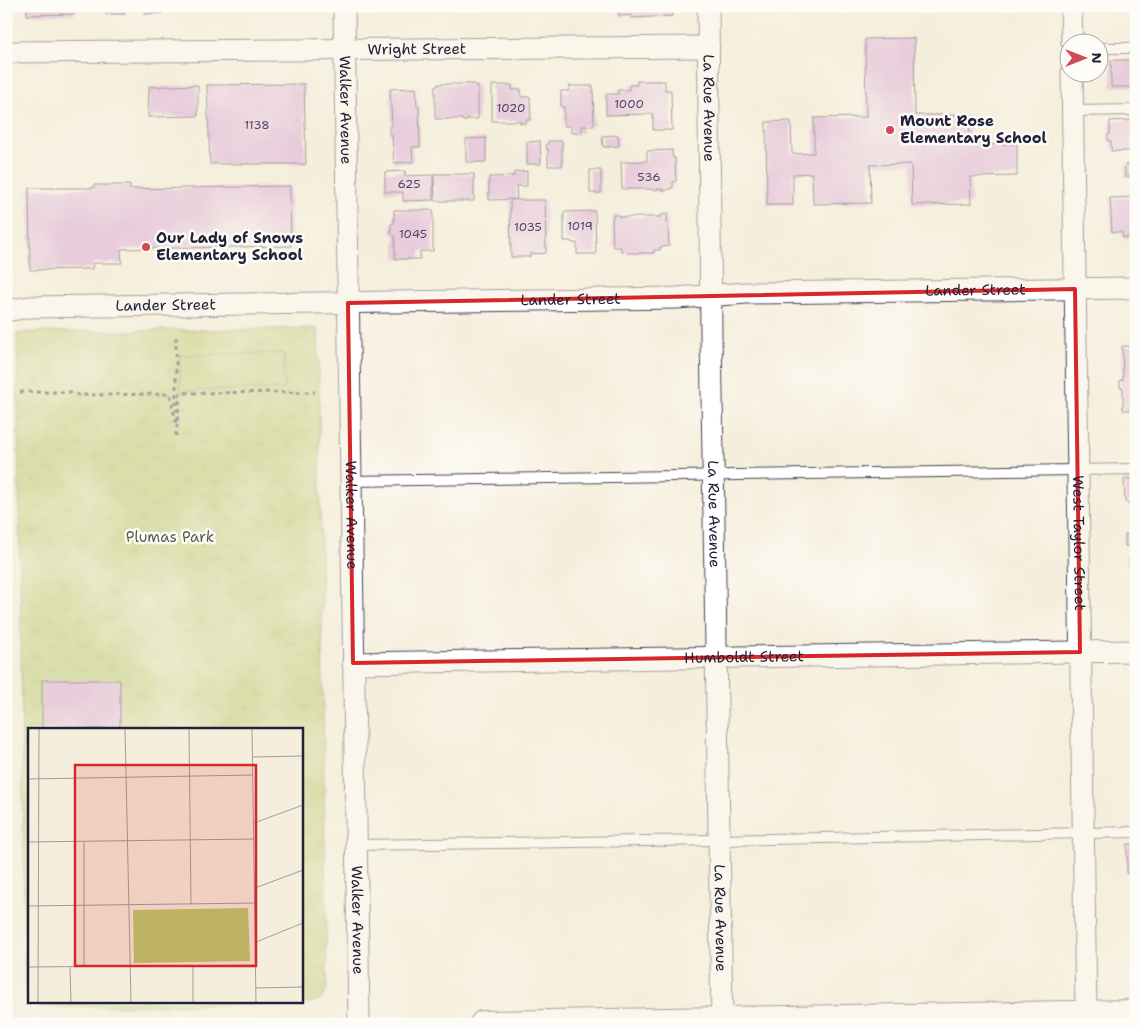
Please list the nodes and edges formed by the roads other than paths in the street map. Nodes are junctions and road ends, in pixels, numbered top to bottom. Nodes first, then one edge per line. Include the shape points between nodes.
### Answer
1 (344, 6) edge
2 (708, 6) edge
3 (1071, 6) edge
4 (1072, 32) edge
5 (709, 48) junction
6 (1110, 48) edge
7 (1136, 48) edge
8 (345, 50) junction
9 (6, 52) edge
10 (1072, 82) edge
11 (1136, 110) edge
12 (1072, 111) junction
13 (1136, 288) edge
14 (1075, 289) junction
15 (711, 296) junction
16 (348, 302) junction
17 (6, 311) edge
18 (1136, 469) edge
19 (1078, 470) junction
20 (714, 476) junction
21 (350, 481) junction
22 (1136, 651) edge
23 (1080, 652) junction
24 (716, 657) junction
25 (353, 663) junction
26 (1136, 832) edge
27 (1083, 833) junction
28 (719, 840) junction
29 (356, 845) junction
30 (1086, 1014) junction
31 (1136, 1014) edge
32 (722, 1020) junction
33 (812, 1021) edge
34 (358, 1024) edge
35 (483, 1024) edge

1 - 8 street, Walker Avenue
2 - 5 street, La Rue Avenue
3 - 4 street
5 - 8 street, Wright Street
5 - 15 street, La Rue Avenue
6 - 7 lane
8 - 9 street, Wright Street
8 - 16 street, Walker Avenue
10 - 12 street, West Taylor Street
11 - 12 lane
12 - 14 street, West Taylor Street
13 - 14 street, Lander Street
14 - 15 street, Lander Street
14 - 19 street, West Taylor Street
15 - 16 street, Lander Street
15 - 20 street, La Rue Avenue
16 - 17 street, Lander Street via 29,307
16 - 21 street, Walker Avenue
18 - 19 lane
19 - 20 lane
19 - 23 street, West Taylor Street
20 - 21 lane
20 - 24 street, La Rue Avenue
21 - 25 street, Walker Avenue
22 - 23 street, Humboldt Street
23 - 24 street, Humboldt Street
23 - 27 street, West Taylor Street
24 - 25 street, Humboldt Street
24 - 28 street, La Rue Avenue
25 - 29 street, Walker Avenue
26 - 27 lane
27 - 28 lane
27 - 30 street, West Taylor Street
28 - 29 lane
28 - 32 street, La Rue Avenue
29 - 34 street, Walker Avenue
30 - 31 street
30 - 33 street
32 - 33 street
32 - 35 street

